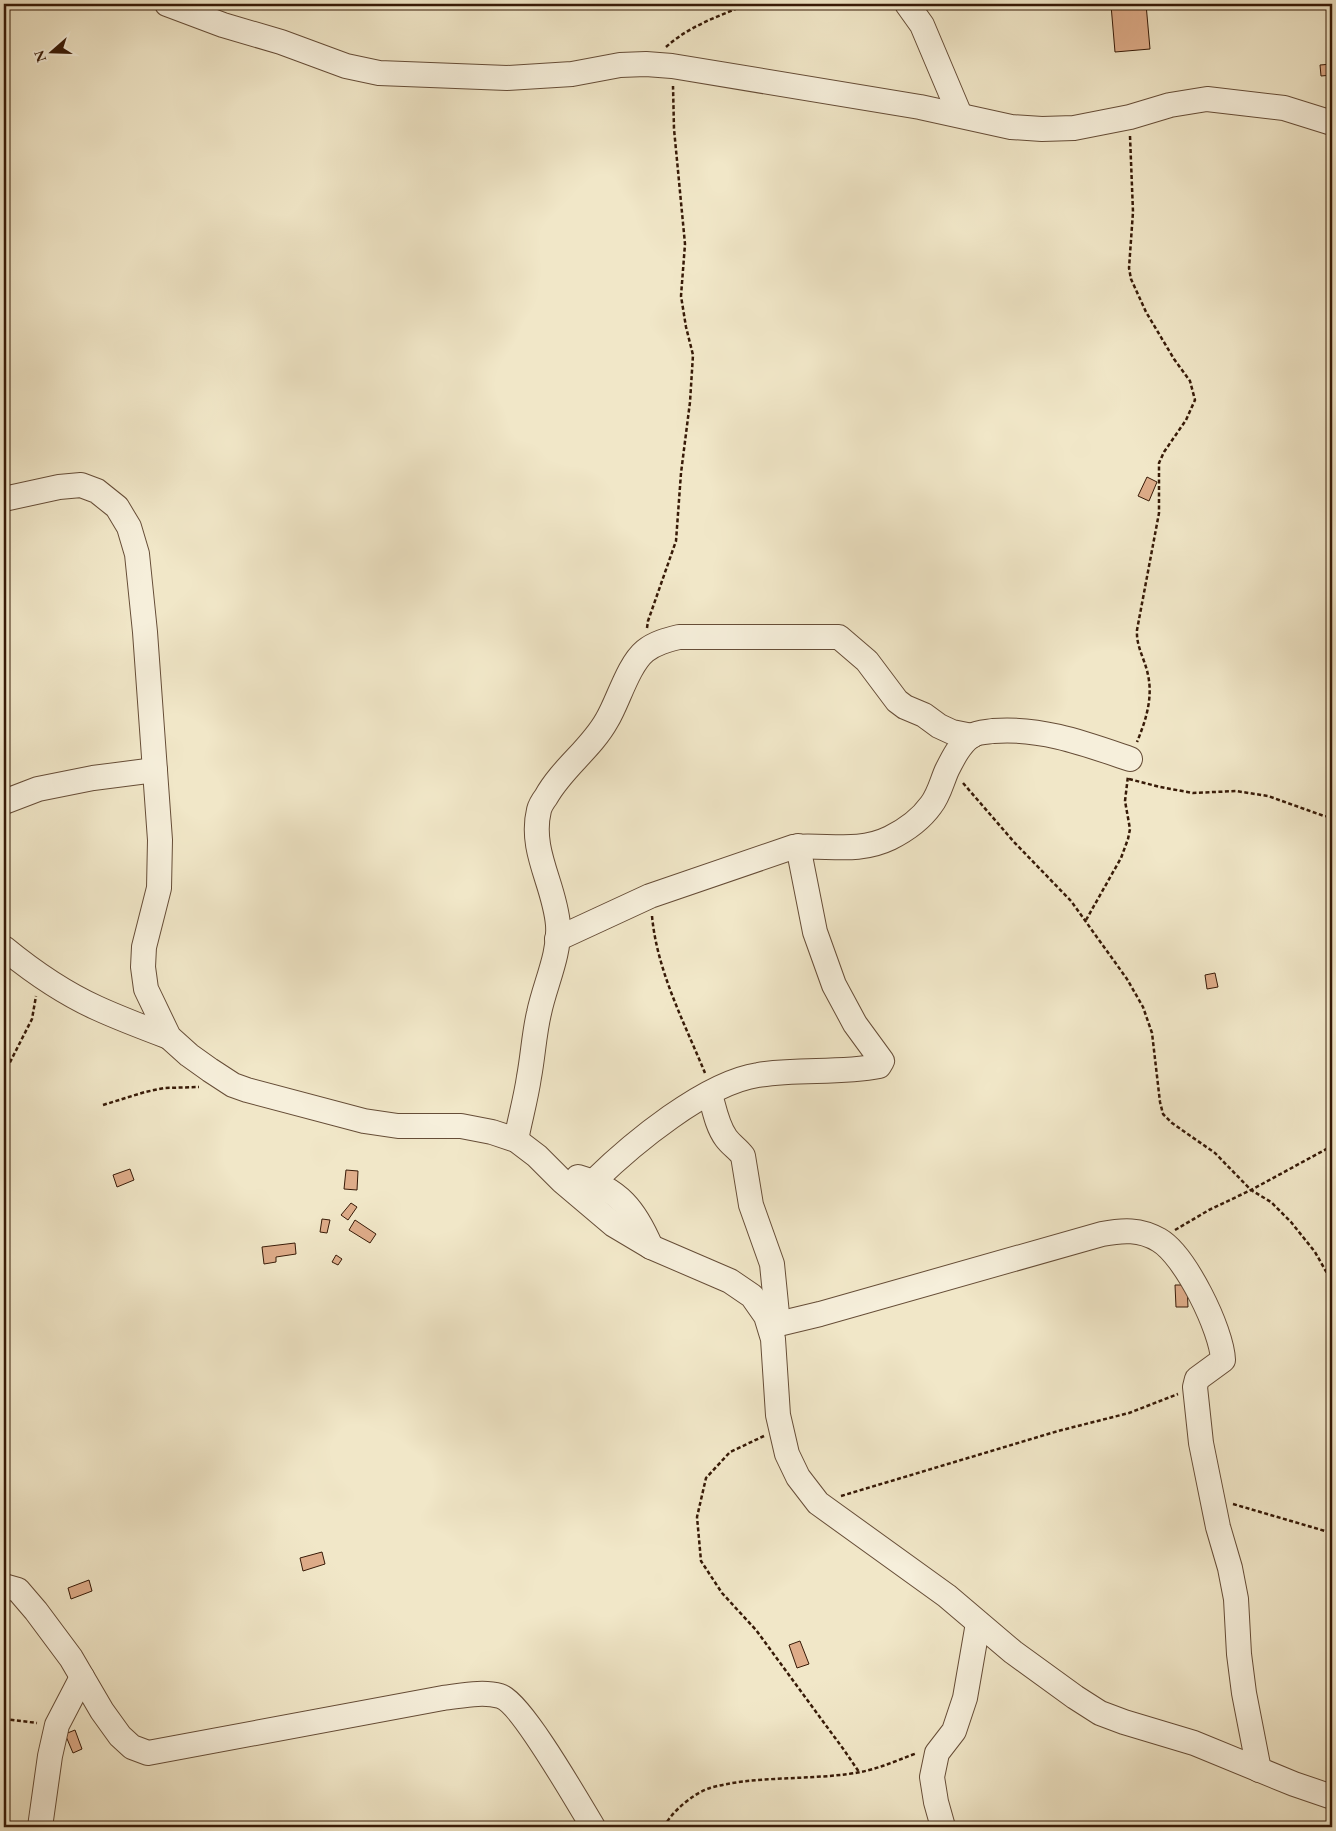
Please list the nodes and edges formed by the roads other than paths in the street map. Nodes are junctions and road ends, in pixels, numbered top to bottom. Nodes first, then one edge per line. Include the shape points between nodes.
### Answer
1 (167, 4) edge
2 (907, 4) edge
3 (960, 115) junction
4 (1332, 123) edge
5 (4, 499) edge
6 (972, 736) junction
7 (1129, 769) road end
8 (155, 770) junction
9 (4, 802) edge
10 (798, 846) junction
11 (557, 939) junction
12 (5, 946) edge
13 (169, 1037) junction
14 (710, 1094) junction
15 (516, 1140) junction
16 (553, 1171) junction
17 (594, 1181) junction
18 (651, 1247) junction
19 (774, 1325) junction
20 (4, 1586) edge
21 (978, 1623) junction
22 (82, 1677) junction
23 (1259, 1770) junction
24 (1332, 1797) edge
25 (40, 1827) edge
26 (593, 1827) edge
27 (943, 1827) edge

1 - 3 street via 346,66 379,73 507,78 572,74 646,64
2 - 3 street via 922,25
3 - 4 street via 1012,127 1074,128 1207,99 1284,108
5 - 8 street via 81,484 97,491 117,507 130,527 137,554
6 - 7 street via 1025,731 1085,744
6 - 10 street via 962,745 949,767 932,804 912,825 866,847
6 - 11 street via 952,732 905,707 867,661 839,637 679,637 658,642 643,652 603,727 554,782 539,809 536,831 556,908
8 - 9 street via 38,789
8 - 13 street via 160,840 159,888 144,946 143,967 146,989
10 - 11 street via 650,896
10 - 14 street via 815,932 834,984 855,1024 882,1061 879,1066 853,1071 757,1075
11 - 15 street via 539,1013
12 - 13 street via 76,998
13 - 15 street via 189,1055 247,1090 364,1121 398,1126 461,1126
14 - 17 street via 664,1121
14 - 19 street via 726,1138 743,1156 751,1205 772,1264
15 - 16 street
16 - 17 street
16 - 18 street via 614,1224
17 - 18 street via 622,1199 642,1226
18 - 19 street via 730,1281 752,1296
19 - 21 street via 774,1372 781,1427 787,1454 798,1477 818,1503 947,1596
19 - 23 street via 1102,1234 1136,1231 1160,1240 1186,1269 1219,1335 1223,1351 1223,1360 1197,1379 1195,1387 1201,1443 1236,1599 1240,1662
20 - 22 street via 18,1590
21 - 23 street via 1021,1658 1100,1713 1194,1743
21 - 27 street via 965,1698 954,1730 937,1753 932,1777
22 - 25 street via 57,1725
22 - 26 street via 120,1736 132,1747 148,1753 443,1698 486,1694 502,1696 518,1710 537,1737
23 - 24 street

